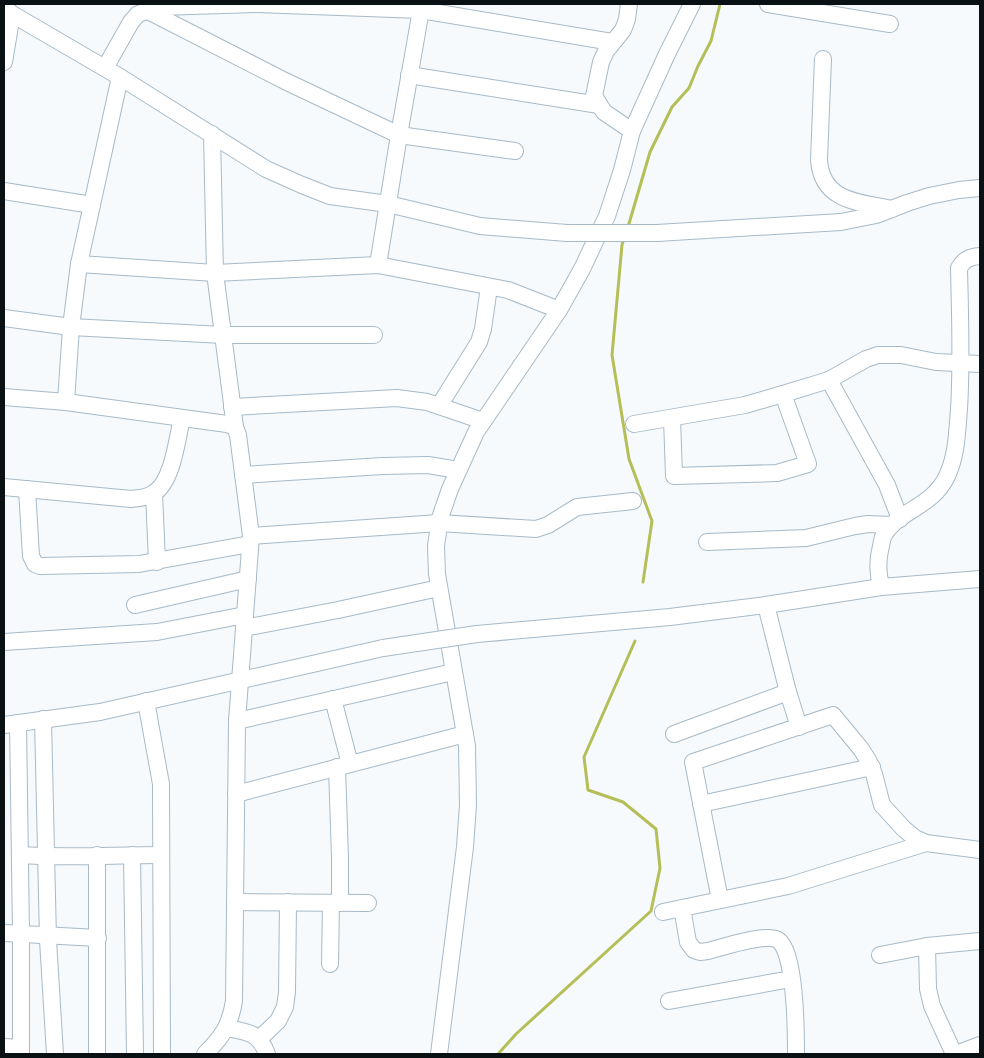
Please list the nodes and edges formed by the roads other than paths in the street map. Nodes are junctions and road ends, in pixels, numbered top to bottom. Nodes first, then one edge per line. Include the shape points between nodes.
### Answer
1 (221, 4) edge
2 (629, 4) edge
3 (692, 4) edge
4 (768, 4) edge
5 (401, 6) edge
6 (146, 10) junction
7 (421, 10) junction
8 (6, 12) edge
9 (890, 24) dead end
10 (612, 42) junction
11 (823, 60) dead end
12 (4, 62) edge
13 (105, 68) junction
14 (410, 75) junction
15 (120, 77) junction
16 (599, 105) junction
17 (632, 131) junction
18 (212, 134) junction
19 (399, 135) junction
20 (515, 151) dead end
21 (980, 188) edge
22 (4, 190) edge
23 (388, 204) junction
24 (92, 205) junction
25 (892, 209) junction
26 (980, 256) edge
27 (79, 264) junction
28 (378, 265) junction
29 (215, 273) junction
30 (489, 286) junction
31 (559, 310) junction
32 (4, 318) edge
33 (71, 327) junction
34 (223, 335) junction
35 (374, 335) dead end
36 (962, 364) junction
37 (980, 364) edge
38 (829, 380) junction
39 (783, 394) junction
40 (4, 397) edge
41 (66, 402) junction
42 (439, 406) junction
43 (232, 407) junction
44 (182, 418) junction
45 (672, 418) junction
46 (483, 421) junction
47 (634, 424) dead end
48 (235, 427) junction
49 (458, 470) junction
50 (243, 475) junction
51 (4, 487) edge
52 (27, 489) junction
53 (154, 493) junction
54 (633, 500) dead end
55 (896, 522) junction
56 (439, 523) junction
57 (250, 540) junction
58 (707, 542) dead end
59 (157, 562) junction
60 (248, 579) junction
61 (980, 579) edge
62 (881, 587) junction
63 (439, 588) junction
64 (135, 605) dead end
65 (766, 605) junction
66 (244, 622) junction
67 (4, 642) edge
68 (453, 672) junction
69 (240, 681) junction
70 (788, 692) junction
71 (333, 700) junction
72 (146, 702) junction
73 (43, 720) junction
74 (237, 721) junction
75 (11, 724) edge
76 (799, 726) junction
77 (464, 734) junction
78 (674, 734) dead end
79 (343, 765) junction
80 (872, 767) junction
81 (236, 794) junction
82 (701, 804) junction
83 (926, 843) junction
84 (980, 850) edge
85 (20, 855) junction
86 (97, 855) junction
87 (132, 855) junction
88 (161, 855) junction
89 (46, 857) junction
90 (720, 900) junction
91 (235, 902) junction
92 (288, 902) junction
93 (335, 903) junction
94 (368, 903) dead end
95 (682, 908) junction
96 (663, 912) dead end
97 (4, 933) edge
98 (21, 934) junction
99 (48, 935) junction
100 (98, 938) junction
101 (980, 941) edge
102 (927, 946) junction
103 (880, 954) dead end
104 (330, 964) dead end
105 (791, 978) junction
106 (669, 1001) dead end
107 (227, 1028) junction
108 (259, 1039) junction
109 (980, 1045) edge
110 (15, 1050) edge
111 (56, 1054) edge
112 (97, 1054) edge
113 (135, 1054) edge
114 (162, 1054) edge
115 (205, 1054) edge
116 (267, 1054) edge
117 (439, 1054) edge
118 (796, 1054) edge
119 (955, 1054) edge

1 - 5 street
1 - 6 street
2 - 10 street via 623,30
3 - 17 street
4 - 9 street
5 - 7 street
6 - 13 street via 131,22
6 - 19 street
7 - 10 street
7 - 14 street
8 - 12 street
8 - 13 street
10 - 16 street via 601,62 595,87 594,96
11 - 25 street via 819,171 824,182 833,192 848,200
13 - 15 street
14 - 16 street
14 - 19 street
15 - 18 street
15 - 24 street
16 - 17 street
17 - 31 street via 607,216
18 - 23 street via 266,169 302,186 330,196
18 - 29 street
19 - 20 street
19 - 23 street
21 - 25 street via 929,196
22 - 24 street
23 - 25 street, bridge via 480,226 567,233 657,233 841,222
23 - 28 street
24 - 27 street
26 - 36 street via 963,261 959,268
27 - 29 street
27 - 33 street
28 - 29 street
28 - 30 street
29 - 34 street
30 - 31 street
30 - 42 street via 479,342
31 - 46 street
32 - 33 street
33 - 34 street
33 - 41 street
34 - 35 street
34 - 43 street
36 - 37 street
36 - 38 street via 878,355
36 - 55 street via 957,439 947,478 938,492
38 - 39 street
38 - 55 street via 887,485
39 - 45 street via 745,405
39 - 45 street via 808,464 777,473 674,476
40 - 41 street
41 - 44 street
42 - 43 street via 397,398
42 - 46 street
43 - 48 street
44 - 48 street
44 - 53 street via 170,470 162,486
45 - 47 street
46 - 49 street
48 - 50 street
49 - 50 street via 428,465 382,466
49 - 56 street
50 - 57 street
51 - 52 street
52 - 53 street via 131,499
52 - 59 street via 31,556 35,564
53 - 59 street
54 - 56 street via 577,507 536,529
55 - 58 street via 855,526 806,538
55 - 62 street via 884,535 878,554
56 - 57 street
56 - 63 street via 436,546
57 - 59 street
57 - 60 street
60 - 64 street
60 - 66 street
61 - 62 street
62 - 65 street
63 - 66 street via 338,610
63 - 68 street
65 - 69 street, bridge via 477,634 383,648
65 - 70 street
66 - 67 street via 156,632
66 - 69 street
68 - 71 street
68 - 77 street
69 - 72 street
69 - 74 street
70 - 76 street
70 - 78 street
71 - 74 street
71 - 79 street
72 - 73 street
72 - 88 street via 161,784
73 - 75 street
73 - 89 street
74 - 81 street
75 - 85 street
76 - 80 street via 833,715
76 - 82 street via 693,762
77 - 79 street
77 - 117 street via 468,805 465,847
79 - 81 street
79 - 93 street
80 - 82 street
80 - 83 street via 882,805 904,829
81 - 91 street
82 - 90 street
83 - 84 street
83 - 90 street via 788,886
85 - 89 street
85 - 98 street
86 - 87 street
86 - 89 street
86 - 100 street
87 - 88 street
87 - 113 street
88 - 114 street
89 - 99 street
90 - 95 street
91 - 92 street
91 - 107 street via 234,1001
92 - 93 street
92 - 108 street via 284,1008 278,1021
93 - 94 street
93 - 104 street
95 - 96 street
95 - 105 street via 688,942 694,950 708,951 765,937 776,939 786,949
97 - 98 street
98 - 99 street
98 - 110 street
99 - 100 street
99 - 111 street
100 - 112 street
101 - 102 street
102 - 103 street
102 - 119 street via 928,989 932,1006
105 - 106 street
105 - 118 street
107 - 108 street via 254,1034
107 - 115 street
108 - 116 street
109 - 119 street

